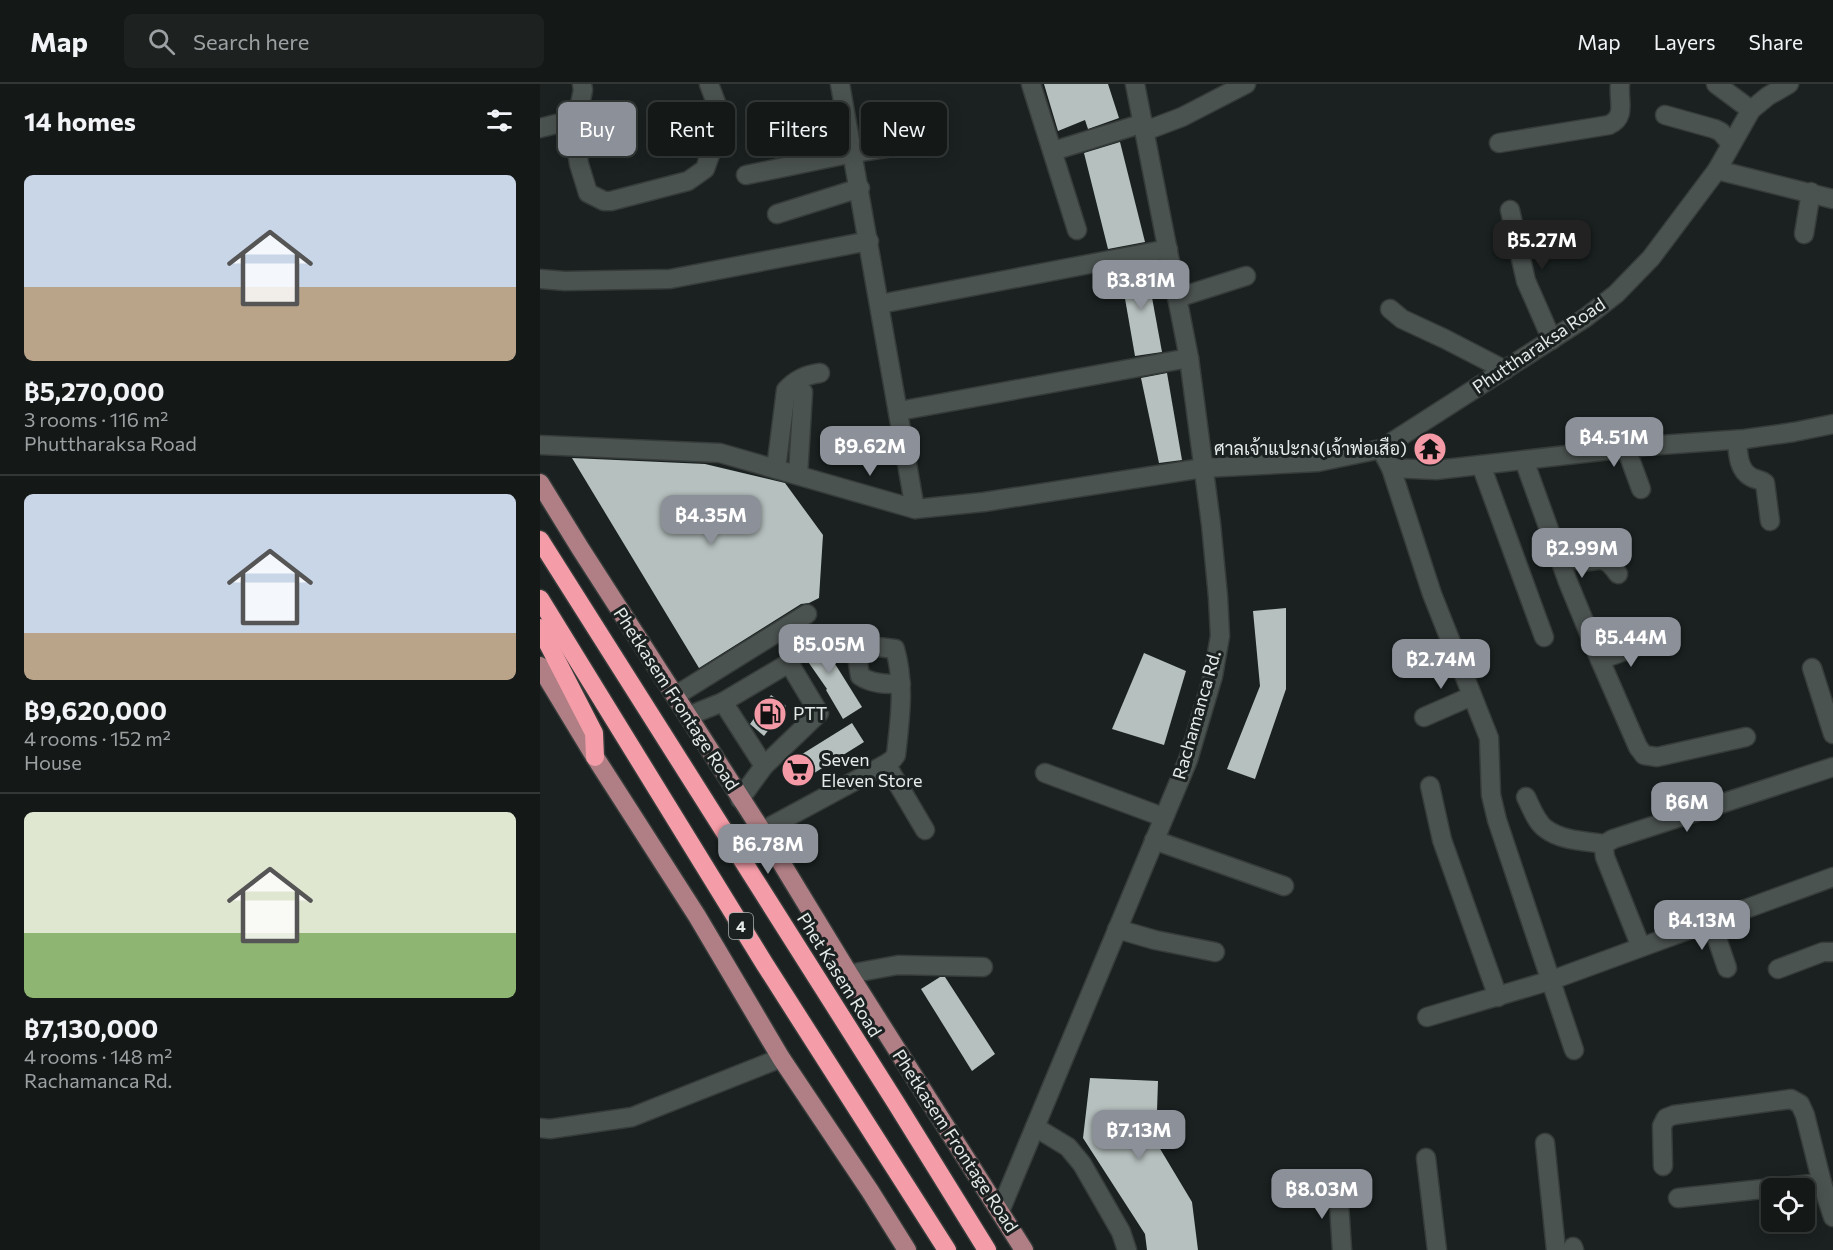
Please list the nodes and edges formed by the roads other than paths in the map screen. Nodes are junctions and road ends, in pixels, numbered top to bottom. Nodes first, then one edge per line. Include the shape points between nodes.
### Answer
1 (582, 84) edge
2 (709, 84) edge
3 (840, 84) edge
4 (1031, 84) edge
5 (1135, 84) edge
6 (1246, 84) edge
7 (1620, 84) edge
8 (1716, 84) edge
9 (1789, 84) edge
10 (580, 102) edge
11 (1751, 110) junction
12 (1665, 115) dead end
13 (558, 124) edge
14 (1145, 127) junction
15 (540, 128) edge
16 (1499, 143) dead end
17 (1731, 144) junction
18 (1053, 151) junction
19 (861, 152) edge
20 (853, 153) junction
21 (578, 156) edge
22 (1717, 170) junction
23 (746, 175) dead end
24 (860, 188) junction
25 (1811, 192) junction
26 (1833, 199) edge
27 (1510, 210) dead end
28 (777, 214) dead end
29 (1077, 230) dead end
30 (1804, 234) dead end
31 (869, 241) junction
32 (1168, 249) junction
33 (1246, 276) dead end
34 (540, 279) edge
35 (1177, 298) junction
36 (880, 304) junction
37 (1390, 309) dead end
38 (1552, 340) junction
39 (1189, 358) junction
40 (1505, 370) junction
41 (820, 373) dead end
42 (803, 392) dead end
43 (898, 411) junction
44 (1833, 424) edge
45 (1737, 440) junction
46 (540, 445) edge
47 (1626, 448) junction
48 (1381, 449) junction
49 (1524, 460) junction
50 (1481, 465) junction
51 (1203, 468) junction
52 (1391, 468) junction
53 (776, 469) junction
54 (798, 476) junction
55 (540, 483) edge
56 (1641, 489) dead end
57 (915, 509) junction
58 (1770, 520) dead end
59 (540, 540) edge
60 (1558, 554) junction
61 (1618, 574) dead end
62 (540, 599) edge
63 (807, 614) dead end
64 (540, 628) edge
65 (1544, 637) dead end
66 (1649, 642) dead end
67 (1600, 660) junction
68 (540, 666) edge
69 (1812, 668) dead end
70 (901, 684) junction
71 (675, 696) junction
72 (1472, 696) junction
73 (723, 702) junction
74 (688, 716) junction
75 (1424, 717) dead end
76 (1833, 734) edge
77 (1746, 737) dead end
78 (595, 757) junction
79 (886, 764) junction
80 (764, 766) junction
81 (1833, 767) edge
82 (1045, 772) dead end
83 (1430, 786) dead end
84 (1526, 797) dead end
85 (740, 799) junction
86 (1163, 817) junction
87 (924, 830) dead end
88 (762, 831) junction
89 (1154, 840) junction
90 (1605, 844) junction
91 (1833, 877) edge
92 (1284, 886) dead end
93 (1711, 921) junction
94 (1117, 929) junction
95 (1641, 946) junction
96 (1215, 952) dead end
97 (1833, 952) edge
98 (984, 967) dead end
99 (1727, 968) dead end
100 (1778, 969) dead end
101 (849, 974) junction
102 (1552, 980) junction
103 (1498, 997) junction
104 (1427, 1017) dead end
105 (1574, 1050) dead end
106 (781, 1058) junction
107 (1035, 1127) junction
108 (540, 1128) edge
109 (1545, 1143) dead end
110 (1426, 1158) dead end
111 (1663, 1166) dead end
112 (1822, 1183) junction
113 (1815, 1184) edge
114 (1338, 1188) dead end
115 (1761, 1189) edge
116 (1678, 1198) dead end
117 (1000, 1211) junction
118 (1833, 1217) edge
119 (1568, 1249) edge
120 (907, 1250) edge
121 (947, 1250) edge
122 (987, 1250) edge
123 (1024, 1250) edge
124 (1127, 1250) edge
125 (1342, 1250) edge
126 (1437, 1250) edge

1 - 10 street
2 - 21 street via 721,123 705,169 688,181 604,201 588,193
3 - 20 street
4 - 18 street
5 - 14 street, Rachamanca Rd.
6 - 14 street via 1182,117
7 - 16 street via 1620,116 1616,122
8 - 11 street
9 - 11 street, Phuttharaksa Road
11 - 17 street, Phuttharaksa Road
12 - 17 street via 1722,132
13 - 15 street
14 - 18 street
14 - 32 street, Rachamanca Rd.
17 - 22 street, Phuttharaksa Road
18 - 29 street
19 - 20 street
20 - 23 street
20 - 24 street
22 - 25 street
22 - 38 street, Phuttharaksa Road via 1651,258 1616,294
24 - 28 street
24 - 31 street
25 - 26 street
25 - 30 street
27 - 38 street via 1526,281
31 - 34 street via 670,279
31 - 36 street
32 - 35 street, Rachamanca Rd.
32 - 36 street
33 - 35 street
35 - 39 street, Rachamanca Rd.
36 - 43 street
37 - 40 street via 1402,319
38 - 40 street, Phuttharaksa Road
39 - 43 street
39 - 51 street, Rachamanca Rd.
40 - 48 street, Phuttharaksa Road
41 - 53 street via 801,378 786,390
42 - 54 street
43 - 57 street
44 - 45 street
45 - 47 street
45 - 58 street via 1743,469 1765,483
46 - 53 street via 720,453
47 - 49 street
47 - 56 street
48 - 51 street, Phuttharaksa Road via 1318,462
48 - 52 street
49 - 50 street
49 - 60 street
50 - 52 street via 1436,470
50 - 65 street
51 - 57 street, Phuttharaksa Road
51 - 86 street, Rachamanca Rd. via 1220,636 1213,676 1188,760
52 - 72 street via 1432,594
53 - 54 street
54 - 57 street
55 - 71 main road, Phetkasem Frontage Road
59 - 122 highway, Phet Kasem Road / 4
60 - 61 street via 1578,561 1603,560
60 - 67 street
62 - 121 highway, 4
63 - 71 street
64 - 78 highway via 594,733
66 - 67 street
67 - 77 street via 1644,755 1656,757
68 - 78 main road, 4
69 - 76 street
70 - 70 street via 893,648 846,642 860,676 881,684
70 - 79 street via 896,754
71 - 74 main road, Phetkasem Frontage Road
72 - 75 street
72 - 102 street via 1489,738 1491,795 1497,820
73 - 74 street
73 - 80 street
73 - 80 street via 789,663 819,713
74 - 85 main road, Phetkasem Frontage Road
78 - 106 main road, 4 via 697,916
79 - 87 street
79 - 88 street
80 - 85 street
81 - 90 street
82 - 86 street
83 - 103 street via 1442,840
84 - 90 street via 1545,828 1575,840
85 - 88 main road, Phetkasem Frontage Road
86 - 89 street, Rachamanca Rd.
88 - 101 main road, Phetkasem Frontage Road
89 - 92 street
89 - 94 street, Rachamanca Rd.
90 - 95 street via 1605,857
91 - 93 street
93 - 95 street
93 - 99 street
94 - 96 street
94 - 107 street, Rachamanca Rd.
95 - 102 street
97 - 100 street
98 - 101 street via 897,965
101 - 117 main road, Phetkasem Frontage Road
102 - 103 street
102 - 105 street
103 - 104 street
106 - 108 street via 632,1117
106 - 120 main road, 4
107 - 117 street, Rachamanca Rd.
107 - 124 street via 1068,1147 1082,1164 1121,1232
109 - 119 street
110 - 126 street
111 - 112 street via 1662,1126 1666,1118 1791,1099 1800,1104 1805,1114
112 - 113 street
112 - 118 street
114 - 125 street
115 - 116 street
117 - 123 main road, Phetkasem Frontage Road

